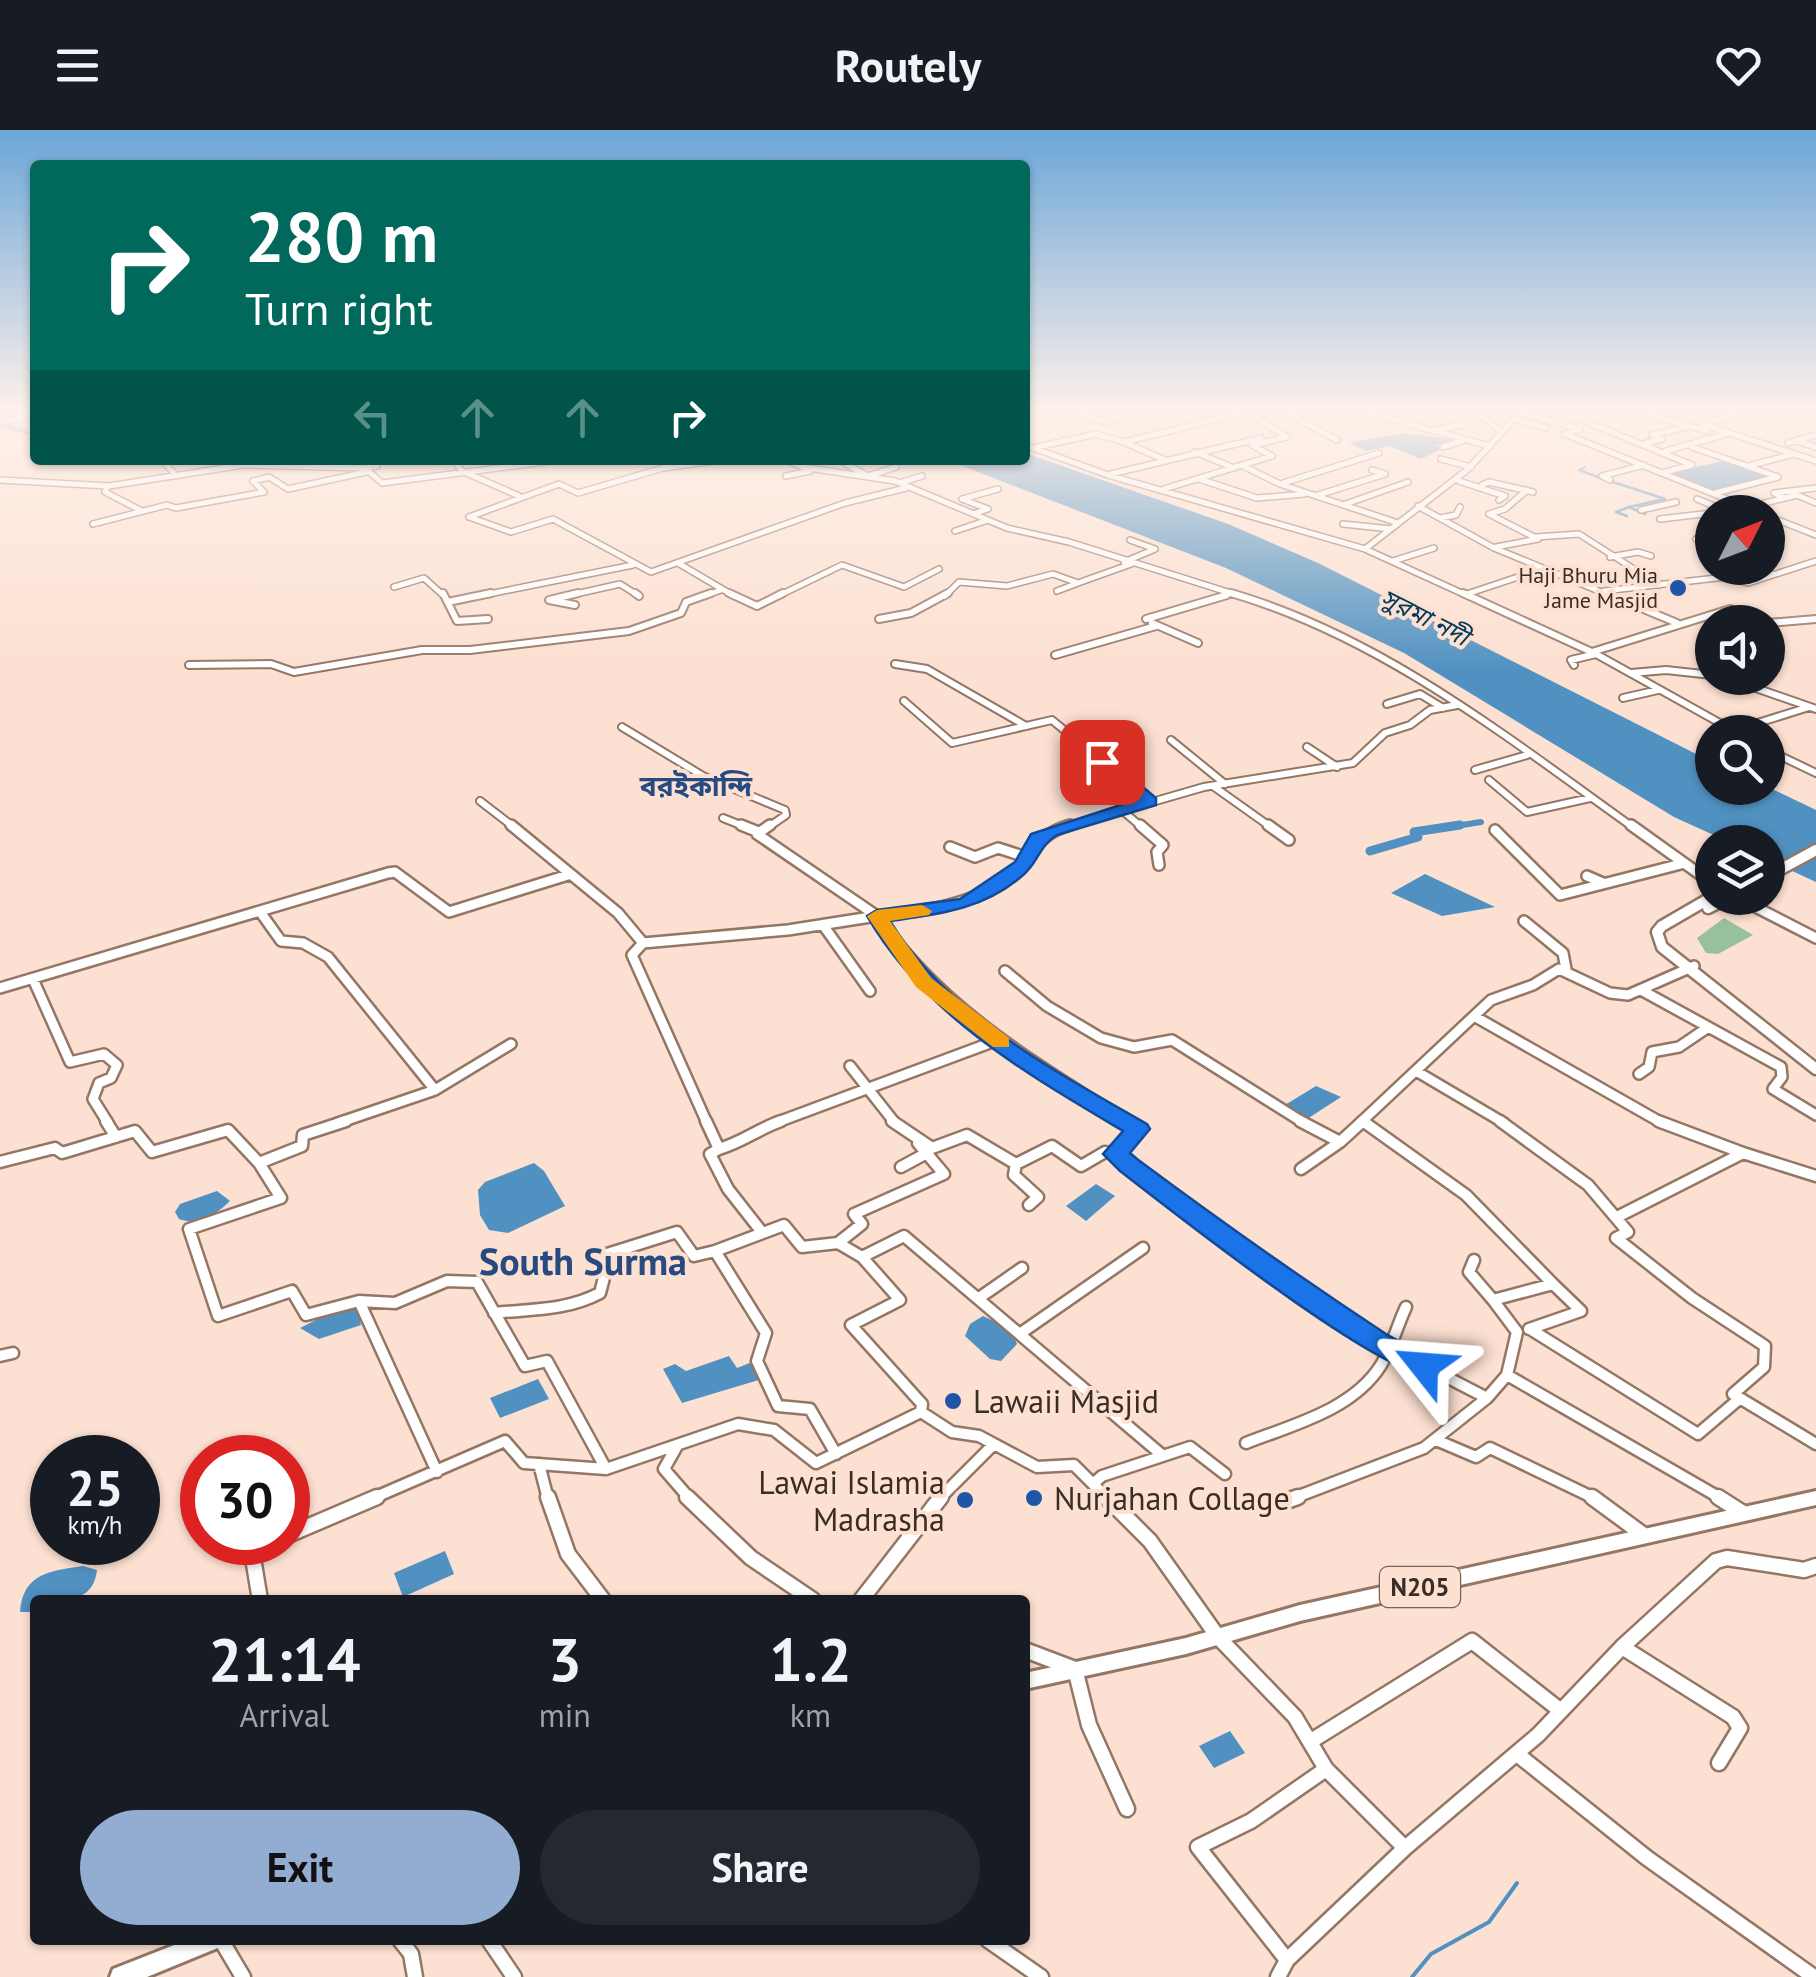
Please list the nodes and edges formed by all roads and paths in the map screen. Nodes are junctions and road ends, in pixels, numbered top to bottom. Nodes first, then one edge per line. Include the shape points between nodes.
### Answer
1 (119, 499) edge
2 (218, 499) edge
3 (512, 499) edge
4 (858, 499) edge
5 (936, 499) edge
6 (965, 499) edge
7 (1198, 499) edge
8 (1327, 499) edge
9 (1358, 499) edge
10 (1429, 499) edge
11 (1518, 499) edge
12 (1344, 504) junction
13 (1418, 506) junction
14 (1460, 507) dead end
15 (1695, 509) edge
16 (1640, 510) dead end
17 (142, 511) junction
18 (1695, 512) edge
19 (973, 514) junction
20 (1440, 518) junction
21 (1660, 519) dead end
22 (988, 520) junction
23 (1785, 522) edge
24 (1398, 523) junction
25 (93, 524) dead end
26 (1343, 524) dead end
27 (1390, 529) junction
28 (956, 531) dead end
29 (1816, 534) edge
30 (1536, 537) junction
31 (1130, 540) dead end
32 (1434, 548) dead end
33 (1494, 548) junction
34 (1365, 549) junction
35 (1651, 556) dead end
36 (1610, 557) junction
37 (1394, 561) junction
38 (1816, 561) edge
39 (678, 563) junction
40 (1127, 563) junction
41 (633, 565) junction
42 (1545, 568) junction
43 (938, 569) dead end
44 (1785, 570) edge
45 (1695, 581) edge
46 (561, 582) junction
47 (1078, 583) junction
48 (1658, 585) junction
49 (394, 587) dead end
50 (721, 590) junction
51 (1057, 592) dead end
52 (1603, 592) junction
53 (580, 594) junction
54 (1230, 594) junction
55 (1466, 594) junction
56 (639, 596) dead end
57 (448, 602) junction
58 (575, 606) dead end
59 (488, 618) dead end
60 (879, 619) dead end
61 (1804, 621) joint
62 (1695, 622) edge
63 (1785, 622) edge
64 (1677, 623) junction
65 (1816, 623) edge
66 (1156, 626) junction
67 (1198, 643) dead end
68 (1594, 653) junction
69 (1055, 655) dead end
70 (895, 664) dead end
71 (189, 665) dead end
72 (1574, 666) dead end
73 (1695, 673) edge
74 (1630, 674) junction
75 (1658, 690) junction
76 (1776, 695) edge
77 (1623, 698) dead end
78 (904, 701) dead end
79 (1387, 704) dead end
80 (1457, 705) junction
81 (1443, 708) junction
82 (1813, 708) edge
83 (1703, 715) edge
84 (1785, 717) edge
85 (1026, 726) junction
86 (622, 727) dead end
87 (1170, 740) dead end
88 (1307, 747) dead end
89 (1527, 754) junction
90 (1785, 758) edge
91 (1337, 767) junction
92 (1475, 770) dead end
93 (1816, 773) edge
94 (1488, 780) dead end
95 (1224, 784) junction
96 (1213, 786) junction
97 (1590, 798) junction
98 (480, 801) dead end
99 (1150, 802) junction
100 (1124, 812) junction
101 (723, 818) dead end
102 (1495, 830) dead end
103 (756, 831) junction
104 (1289, 840) dead end
105 (1816, 846) edge
106 (950, 847) dead end
107 (1026, 857) junction
108 (1785, 860) edge
109 (1681, 864) junction
110 (1159, 865) dead end
111 (1785, 865) edge
112 (1695, 872) edge
113 (568, 875) junction
114 (1588, 876) dead end
115 (1602, 883) junction
116 (1695, 910) edge
117 (261, 913) junction
118 (1771, 915) edge
119 (877, 916) junction
120 (1524, 921) dead end
121 (823, 925) junction
122 (1816, 938) edge
123 (643, 943) junction
124 (1689, 966) junction
125 (1005, 970) dead end
126 (1566, 970) junction
127 (33, 979) junction
128 (0, 988) edge
129 (1642, 990) junction
130 (870, 991) dead end
131 (1474, 1016) junction
132 (1707, 1028) junction
133 (998, 1040) junction
134 (511, 1044) dead end
135 (1816, 1061) edge
136 (850, 1066) dead end
137 (1816, 1070) edge
138 (1416, 1071) junction
139 (1639, 1074) dead end
140 (435, 1090) junction
141 (871, 1090) junction
142 (1816, 1116) edge
143 (1364, 1122) junction
144 (116, 1136) junction
145 (916, 1141) junction
146 (1340, 1142) junction
147 (719, 1149) junction
148 (1743, 1152) junction
149 (925, 1154) junction
150 (1115, 1154) junction
151 (0, 1162) edge
152 (259, 1163) junction
153 (1016, 1164) junction
154 (901, 1167) dead end
155 (1301, 1169) dead end
156 (1816, 1176) edge
157 (1029, 1204) dead end
158 (1619, 1216) junction
159 (761, 1231) junction
160 (838, 1243) junction
161 (1143, 1248) dead end
162 (716, 1251) junction
163 (862, 1257) junction
164 (1474, 1260) dead end
165 (1022, 1268) dead end
166 (1553, 1284) junction
167 (980, 1298) junction
168 (359, 1300) junction
169 (1493, 1300) junction
170 (1406, 1308) dead end
171 (494, 1312) junction
172 (1530, 1329) junction
173 (1022, 1332) junction
174 (1516, 1332) junction
175 (1388, 1349) junction
176 (13, 1353) dead end
177 (0, 1356) edge
178 (1507, 1375) junction
179 (1487, 1398) junction
180 (1738, 1400) junction
181 (921, 1412) junction
182 (1436, 1440) junction
183 (1246, 1443) dead end
184 (678, 1444) junction
185 (994, 1444) junction
186 (1816, 1444) edge
187 (836, 1454) junction
188 (1162, 1454) junction
189 (539, 1464) junction
190 (606, 1469) junction
191 (437, 1472) junction
192 (1225, 1474) dead end
193 (1094, 1482) junction
194 (1816, 1498) edge
195 (1281, 1502) dead end
196 (1746, 1516) junction
197 (310, 1526) edge
198 (1647, 1538) junction
199 (254, 1565) edge
200 (1816, 1566) edge
201 (259, 1595) edge
202 (597, 1595) edge
203 (807, 1595) edge
204 (870, 1595) edge
205 (1218, 1637) junction
206 (1622, 1647) junction
207 (1030, 1652) edge
208 (1075, 1668) junction
209 (1030, 1680) edge
210 (1561, 1710) junction
211 (1311, 1741) junction
212 (1517, 1754) junction
213 (1720, 1763) dead end
214 (1326, 1768) junction
215 (1127, 1808) dead end
216 (1404, 1848) junction
217 (201, 1945) edge
218 (223, 1945) edge
219 (404, 1945) edge
220 (492, 1945) edge
221 (995, 1945) edge
222 (1287, 1960) junction
223 (121, 1977) edge
224 (243, 1977) edge
225 (415, 1977) edge
226 (514, 1977) edge
227 (1041, 1977) edge
228 (1278, 1977) edge
229 (1815, 1977) edge

1 - 17 street
2 - 17 street
3 - 41 street via 469,518 510,532 553,519
4 - 39 street
5 - 19 street
6 - 19 street via 988,509
7 - 34 street
8 - 12 street
9 - 12 street
10 - 13 street
11 - 30 street via 1489,514
12 - 24 street
13 - 20 street
13 - 24 street
14 - 20 street via 1456,515
15 - 16 street via 1673,500
17 - 25 street
18 - 21 street
19 - 22 street
20 - 33 street
22 - 28 street
22 - 40 street
23 - 29 street
24 - 27 street
26 - 27 street
27 - 34 street
30 - 33 street
30 - 36 street via 1571,532
31 - 40 street via 1155,549
32 - 37 street
33 - 42 street
34 - 37 street
35 - 36 street
36 - 48 street
37 - 55 street
38 - 44 street
39 - 41 street via 650,572
39 - 50 street
40 - 47 street
40 - 54 street
41 - 46 street
42 - 52 street
42 - 55 street
43 - 50 street via 904,587 842,565 757,606
45 - 48 street
46 - 53 street
46 - 57 street
47 - 51 street
47 - 60 street via 1053,574 1026,587 992,590 959,582 895,620
48 - 52 street
49 - 57 street via 424,578
50 - 71 street via 629,631 422,650 294,672 271,664
52 - 64 street
53 - 56 street via 620,584
53 - 58 street via 550,600
54 - 66 street via 1146,619
54 - 80 street via 1298,615 1382,656
55 - 68 street
57 - 59 street via 457,621
61 - 63 street
61 - 65 street
62 - 64 street
64 - 68 street
66 - 67 street
66 - 69 street
68 - 72 street via 1570,660
68 - 74 street
70 - 85 street via 927,669
73 - 74 street
74 - 75 street
75 - 77 street
75 - 83 street
76 - 82 street
78 - 85 street via 952,743
79 - 81 street via 1420,694
80 - 81 street
80 - 89 street
81 - 91 street via 1386,733 1353,763
82 - 84 street
85 - 99 street via 1055,721
86 - 103 street via 703,776 788,812
87 - 95 street
88 - 91 street
89 - 92 street
89 - 97 street
90 - 93 street
91 - 95 street
94 - 97 street via 1527,812
95 - 96 street
96 - 99 street
96 - 104 street
97 - 109 street
98 - 113 street
99 - 100 street
100 - 107 street via 1050,831
100 - 110 street via 1163,845
101 - 103 street
102 - 115 street via 1560,895
103 - 119 street
105 - 108 main road
105 - 111 main road
106 - 107 street via 976,857 998,848
107 - 119 street via 1012,875 966,904
109 - 112 street
109 - 115 street
113 - 117 street via 449,912 388,872
113 - 123 street via 618,913
114 - 115 street
116 - 124 main road via 1657,932 1662,947
117 - 127 street
117 - 140 street via 281,940 328,957
118 - 122 street
119 - 121 street
119 - 133 street via 924,982
120 - 126 street via 1563,953
121 - 123 street
121 - 130 street
123 - 147 street via 632,955
124 - 129 street
124 - 135 main road
124 - 137 main road
125 - 146 street via 1044,1003 1110,1041 1132,1047 1172,1040
126 - 129 street via 1616,995
126 - 131 street via 1497,995
127 - 128 street
127 - 144 street via 70,1062 104,1054 116,1065 93,1100
129 - 132 street
131 - 138 street
131 - 148 street via 1666,1125
132 - 139 street via 1680,1048 1652,1052
132 - 142 street via 1781,1068 1773,1090
133 - 141 street
133 - 150 street via 1138,1129
134 - 140 street
136 - 141 street
138 - 143 street
138 - 158 street via 1551,1156
140 - 152 street via 303,1135 302,1146
141 - 145 street
141 - 147 street via 754,1130 744,1142
143 - 146 street
143 - 166 street via 1501,1222
144 - 151 street
144 - 152 street via 135,1131 152,1152 228,1130
145 - 149 street
145 - 153 street via 941,1147 967,1135
146 - 155 street
147 - 159 street via 710,1154 728,1190
148 - 156 street
148 - 158 street
149 - 154 street
149 - 160 street via 944,1174 854,1214 862,1224
150 - 153 street via 1104,1152 1082,1166 1052,1146
150 - 175 street via 1250,1257
152 - 168 street via 281,1198 189,1229 218,1316 292,1291 306,1315
153 - 157 street via 1014,1175 1038,1197
158 - 180 street via 1628,1232 1616,1238 1765,1346 1764,1367 1733,1394
159 - 160 street via 786,1225 802,1247
159 - 162 street
160 - 163 street
161 - 173 street
162 - 171 street via 694,1256 676,1232 604,1255 600,1293 587,1301 550,1312
162 - 187 street via 766,1333 757,1361 778,1406 810,1408
163 - 167 street via 904,1236
163 - 181 street via 900,1300 851,1325 922,1404
164 - 169 street via 1470,1272
165 - 167 street
166 - 169 street
166 - 172 street via 1581,1312
167 - 173 street
168 - 171 street via 398,1304 466,1277 477,1282
168 - 191 street
169 - 174 street
170 - 175 street
171 - 190 street via 525,1366 547,1360
172 - 174 street
172 - 180 street via 1698,1434
173 - 188 street
174 - 178 street
175 - 179 street
175 - 183 street via 1377,1371 1338,1404
176 - 177 street
178 - 179 street
178 - 196 street via 1680,1471
179 - 182 street
180 - 186 street
181 - 185 street via 952,1432
181 - 187 street
182 - 195 street
182 - 198 street via 1476,1456 1490,1448 1592,1498
184 - 187 street via 738,1424 774,1430 816,1462
184 - 190 street
184 - 203 street via 664,1468 696,1509
185 - 193 street via 1037,1468 1074,1464
185 - 204 street via 950,1484
188 - 192 street via 1190,1447
188 - 193 street
189 - 190 street
189 - 191 street via 524,1462 504,1441
189 - 202 street via 552,1523 582,1581
191 - 197 street
193 - 205 street via 1150,1541
194 - 196 highway, N205
196 - 198 highway, N205
198 - 205 highway, N205 via 1300,1612
199 - 201 street
200 - 206 street via 1716,1561
205 - 208 highway, N205
205 - 211 street
206 - 210 street
206 - 213 street via 1733,1718 1740,1728
207 - 208 street
208 - 209 highway, N205
208 - 215 street via 1089,1725
210 - 211 street via 1472,1642
210 - 212 street
211 - 214 street
212 - 216 street
212 - 229 street via 1632,1847
214 - 216 street
214 - 222 street via 1251,1821 1198,1846
216 - 222 street
217 - 223 highway
218 - 224 street
219 - 225 street
220 - 226 street
221 - 227 street
222 - 228 street

